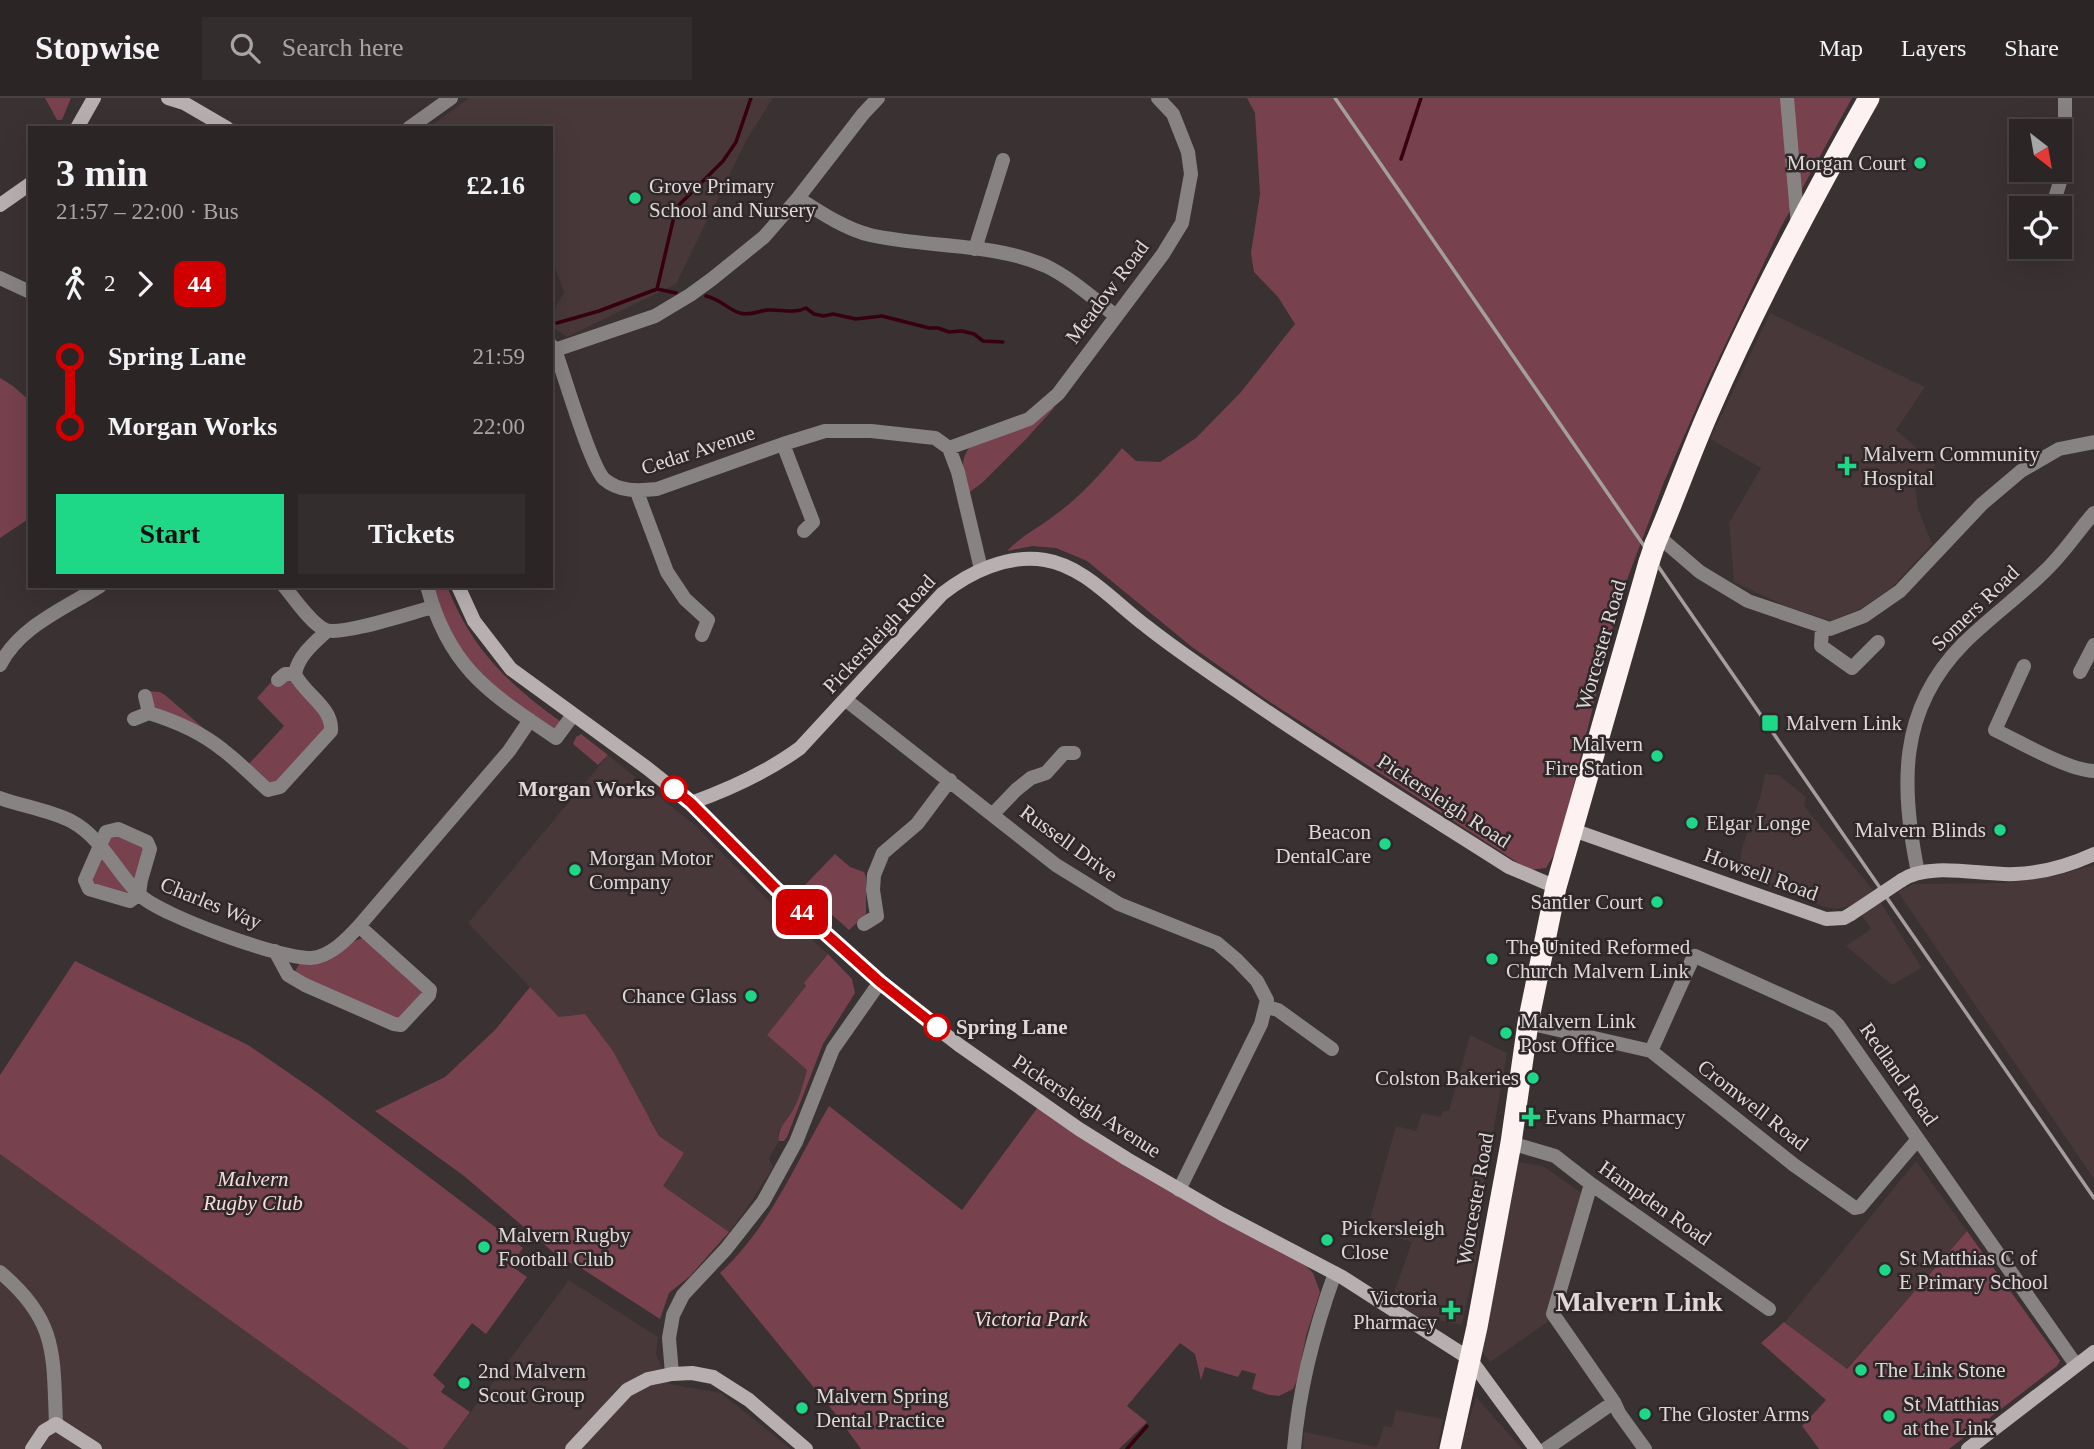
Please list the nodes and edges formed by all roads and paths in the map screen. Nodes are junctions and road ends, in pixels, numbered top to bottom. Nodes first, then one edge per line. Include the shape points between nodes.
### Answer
1 (94, 98) edge
2 (168, 98) edge
3 (451, 98) edge
4 (878, 98) edge
5 (1158, 98) edge
6 (1787, 98) edge
7 (1869, 98) edge
8 (2065, 98) edge
9 (78, 126) edge
10 (224, 126) edge
11 (412, 126) edge
12 (1003, 160) dead end
13 (28, 185) edge
14 (2056, 196) edge
15 (798, 198) junction
16 (0, 205) edge
17 (1798, 227) junction
18 (975, 250) junction
19 (0, 278) edge
20 (28, 291) edge
21 (1116, 316) junction
22 (553, 347) edge
23 (2094, 442) edge
24 (783, 443) junction
25 (948, 448) junction
26 (637, 492) junction
27 (2094, 513) edge
28 (813, 525) dead end
29 (1654, 547) junction
30 (981, 569) junction
31 (97, 588) edge
32 (286, 588) edge
33 (428, 588) edge
34 (459, 588) edge
35 (433, 607) junction
36 (1822, 628) junction
37 (327, 631) junction
38 (702, 635) dead end
39 (1878, 642) dead end
40 (2094, 645) edge
41 (0, 665) edge
42 (2024, 666) dead end
43 (2080, 672) dead end
44 (295, 674) junction
45 (278, 680) dead end
46 (145, 696) dead end
47 (846, 700) junction
48 (149, 713) junction
49 (573, 715) junction
50 (134, 719) dead end
51 (530, 720) junction
52 (1066, 749) dead end
53 (2094, 771) edge
54 (950, 780) junction
55 (0, 798) edge
56 (691, 803) junction
57 (993, 814) junction
58 (1573, 830) junction
59 (100, 844) junction
60 (2094, 854) edge
61 (1918, 873) junction
62 (1556, 887) junction
63 (139, 894) junction
64 (864, 924) dead end
65 (359, 926) junction
66 (275, 951) junction
67 (880, 982) junction
68 (1267, 1007) junction
69 (1528, 1023) junction
70 (1332, 1049) dead end
71 (1651, 1051) junction
72 (1918, 1139) junction
73 (1511, 1143) junction
74 (1591, 1184) junction
75 (1179, 1190) junction
76 (0, 1272) edge
77 (1335, 1273) junction
78 (1769, 1309) dead end
79 (2094, 1352) edge
80 (1470, 1359) junction
81 (2076, 1365) junction
82 (672, 1374) junction
83 (1615, 1404) junction
84 (56, 1424) junction
85 (1974, 1447) edge
86 (32, 1449) edge
87 (95, 1449) edge
88 (572, 1449) edge
89 (806, 1449) edge
90 (1294, 1449) edge
91 (1450, 1449) edge
92 (1536, 1449) edge
93 (1546, 1449) edge
94 (1645, 1449) edge

1 - 9 street
2 - 10 street
3 - 11 street
4 - 15 street
5 - 21 street, Meadow Road via 1182,133 1191,174 1188,197 1182,223
6 - 17 street
7 - 17 highway, Worcester Road
8 - 14 street via 2061,134 2067,159
12 - 18 street
13 - 16 street
15 - 18 street via 869,235
15 - 22 street via 764,237 690,295 655,316
17 - 29 highway, Worcester Road via 1708,412
18 - 21 street via 1046,266
19 - 20 street
21 - 25 street, Meadow Road via 1058,394 1029,419
22 - 26 street, Cedar Avenue via 603,478
23 - 36 street via 2059,449 2021,471 1982,504 1900,590 1864,616
24 - 25 street, Cedar Avenue via 825,431 871,431 934,438
24 - 26 street, Cedar Avenue
24 - 28 street, Cedar Avenue
25 - 30 street
26 - 38 street via 667,572 685,599 715,618
27 - 61 street, Somers Road via 2048,568 1962,645 1920,708 1908,751 1907,789
29 - 36 street via 1748,601
29 - 58 highway, Worcester Road
30 - 47 street, Pickersleigh Road via 942,594
30 - 62 street, Pickersleigh Road via 1016,560 1063,565 1251,701 1509,867
31 - 41 street via 16,640
32 - 37 street
33 - 35 street
34 - 49 street via 474,621 511,669
35 - 37 street
35 - 51 street via 454,652 480,683
36 - 39 street via 1821,646 1852,668
37 - 44 street via 306,650
40 - 43 street
42 - 53 street via 1995,730
44 - 45 street
44 - 48 street via 332,724 331,731 280,788 268,790 206,738
46 - 48 street
47 - 54 street, Russell Drive
47 - 56 street, Pickersleigh Road via 781,762
48 - 50 street
49 - 51 street via 556,738
49 - 56 street
51 - 65 street, Charles Way via 509,751
52 - 57 street via 1046,773 1031,778
54 - 57 street, Russell Drive
54 - 64 street via 917,824 883,853 874,875 877,916
55 - 59 street, Charles Way via 71,821
56 - 67 street, Pickersleigh Avenue via 776,889
57 - 68 street, Russell Drive via 1056,864 1119,904 1217,943 1257,981
58 - 61 street, Howsell Road, bridge via 1826,919 1852,914
58 - 62 highway, Worcester Road
59 - 63 street, Charles Way
59 - 63 street via 85,880 89,889 130,901
59 - 63 street via 106,832 118,829 147,842 150,849
60 - 61 street, Howsell Road via 2016,874
62 - 69 highway, Worcester Road
63 - 66 street, Charles Way via 156,908
65 - 66 street, Charles Way via 339,946 312,958
65 - 66 street, Charles Way via 430,990 401,1025 305,985 288,975
67 - 75 street, Pickersleigh Avenue via 959,1045 1068,1121
67 - 82 street via 833,1049 796,1142 763,1202 683,1295 673,1315
68 - 70 street
68 - 75 street
69 - 71 street, Cromwell Road
69 - 73 highway, Worcester Road
71 - 72 street, Cromwell Road via 1855,1208
71 - 72 street, Redland Road via 1692,960 1700,957 1834,1020
72 - 81 street, Redland Road
73 - 74 street, Hampden Road via 1555,1156
73 - 80 highway, Worcester Road
74 - 78 street, Hampden Road
74 - 83 street via 1553,1314
75 - 77 street, Pickersleigh Avenue
76 - 84 street via 23,1291 39,1314 55,1362
77 - 80 street, Pickersleigh Avenue
77 - 90 street via 1306,1364
79 - 81 street
80 - 91 highway, Worcester Road
80 - 92 street
81 - 85 street
82 - 88 street via 627,1390
82 - 89 street via 713,1377 749,1400
83 - 93 street
83 - 94 street
84 - 86 street via 44,1431
84 - 87 street

